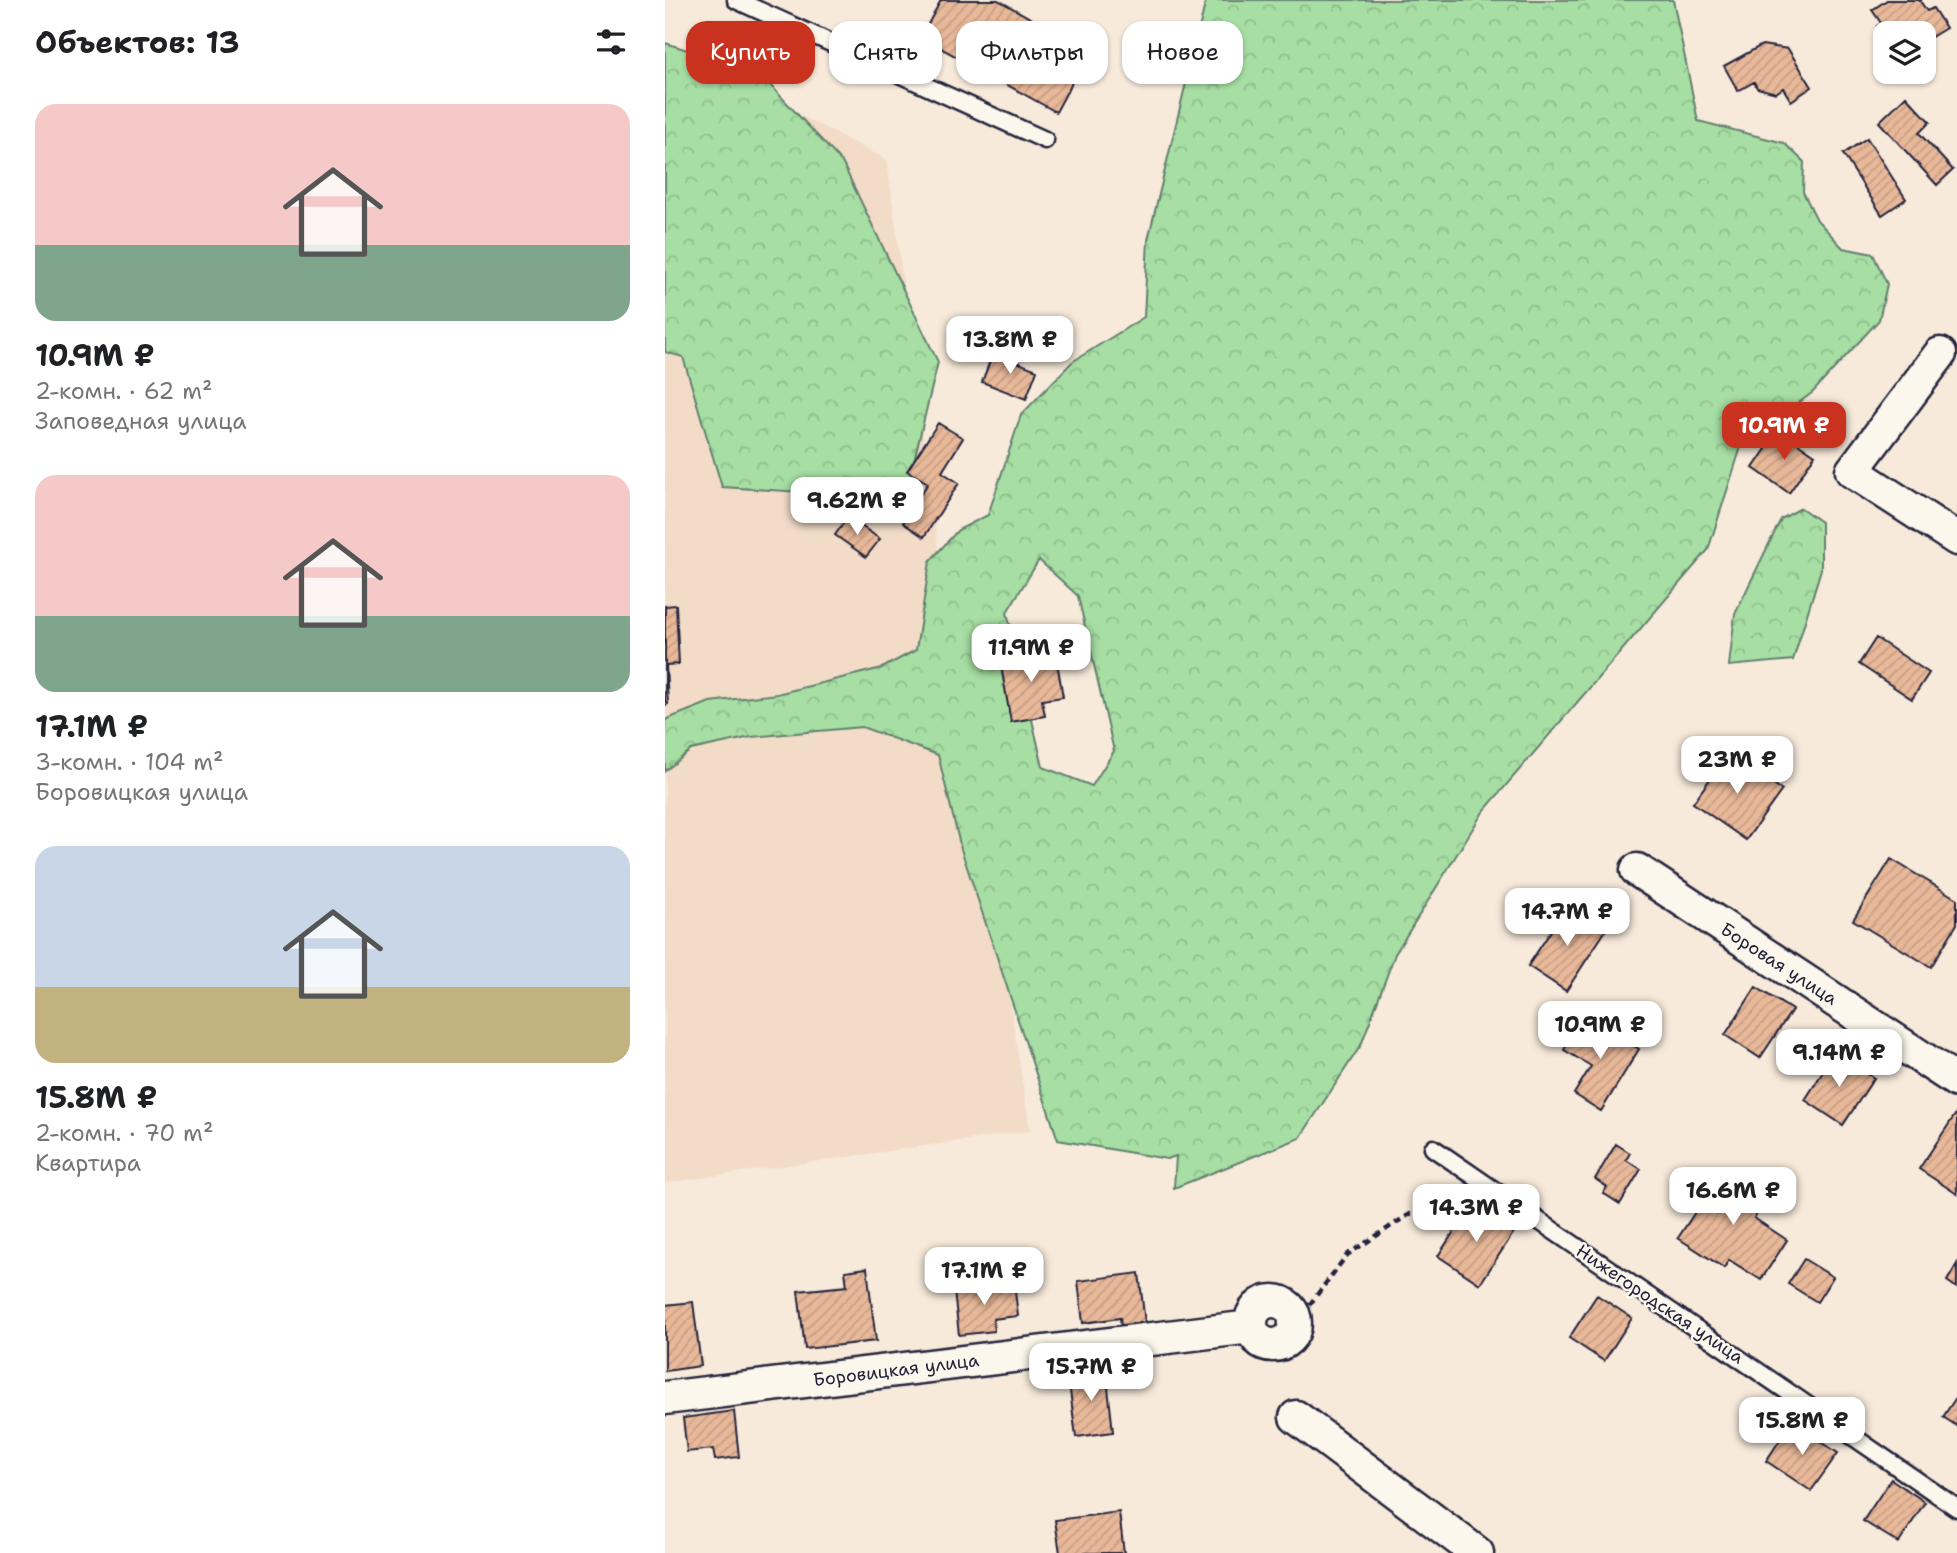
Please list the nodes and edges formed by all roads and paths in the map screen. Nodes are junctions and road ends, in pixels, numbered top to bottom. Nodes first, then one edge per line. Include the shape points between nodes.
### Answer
1 (736, 0) edge
2 (1045, 140) dead end
3 (1940, 354) dead end
4 (1957, 539) edge
5 (1637, 870) dead end
6 (1957, 1081) edge
7 (1433, 1148) dead end
8 (1476, 1177) junction
9 (1295, 1324) joint
10 (665, 1398) edge
11 (1296, 1417) dead end
12 (1957, 1508) edge
13 (1477, 1553) edge

1 - 2 lane
3 - 4 street via 1852,471
5 - 6 street, Боровая улица
7 - 8 lane, Нижегородская улица
8 - 9 path via 1347,1255
8 - 12 lane, Нижегородская улица
9 - 10 street, Боровицкая улица via 1289,1307 1272,1300 1256,1309 1251,1326
11 - 13 street

